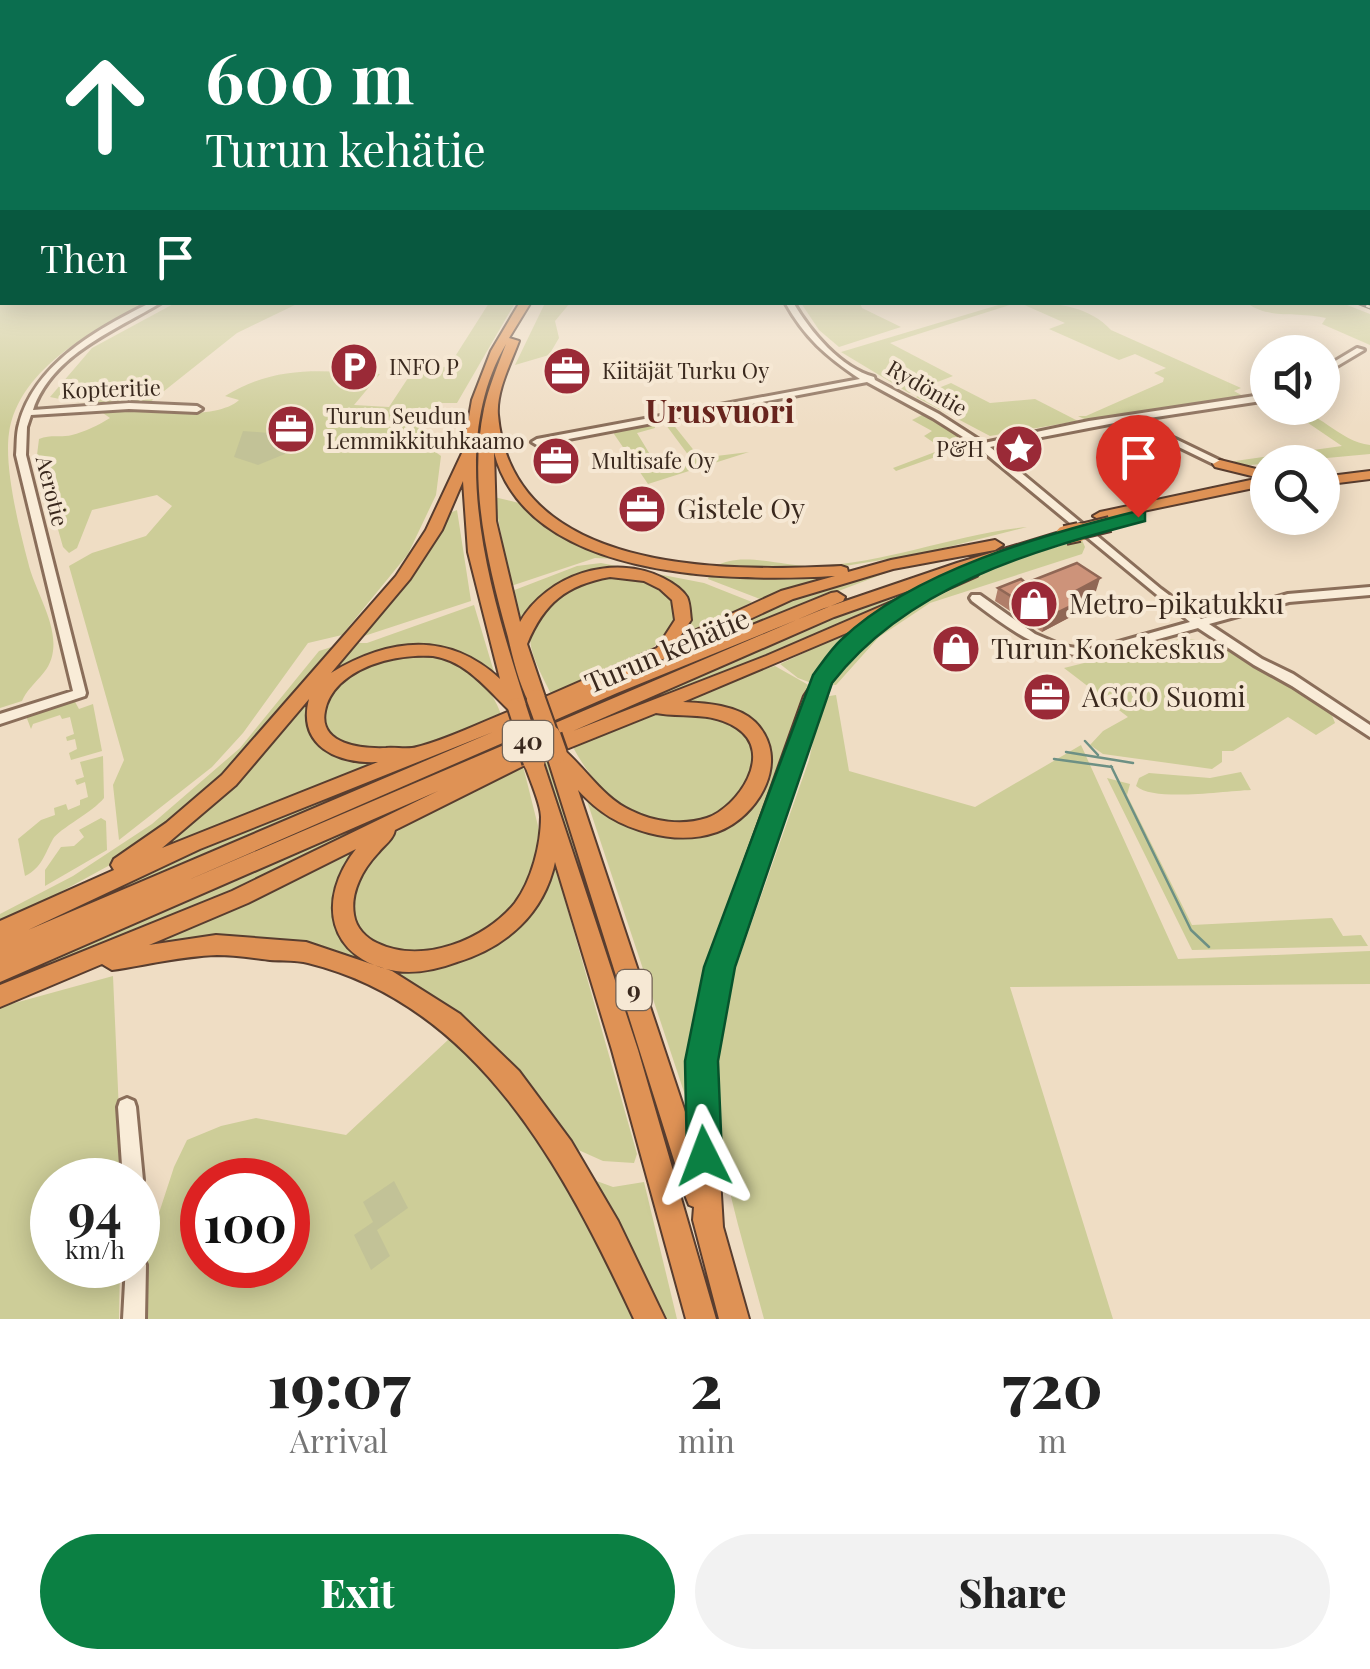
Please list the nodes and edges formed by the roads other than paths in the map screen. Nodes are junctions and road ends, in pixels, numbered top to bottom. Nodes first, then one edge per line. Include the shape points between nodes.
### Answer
1 (153, 305) edge
2 (524, 305) edge
3 (535, 305) edge
4 (791, 305) edge
5 (1360, 350) dead end
6 (1340, 362) edge
7 (871, 379) junction
8 (1250, 400) edge
9 (490, 407) junction
10 (197, 409) dead end
11 (26, 412) junction
12 (1125, 418) junction
13 (537, 442) dead end
14 (983, 446) junction
15 (468, 454) junction
16 (1220, 464) junction
17 (1370, 467) edge
18 (1250, 473) edge
19 (1340, 474) edge
20 (1370, 475) edge
21 (1340, 477) edge
22 (1340, 480) edge
23 (1250, 482) edge
24 (1370, 485) edge
25 (1221, 489) junction
26 (1250, 493) edge
27 (1105, 520) junction
28 (1061, 531) junction
29 (994, 544) junction
30 (1024, 547) junction
31 (891, 565) junction
32 (1370, 590) edge
33 (976, 598) dead end
34 (912, 600) junction
35 (1206, 622) junction
36 (518, 646) junction
37 (652, 656) junction
38 (517, 707) junction
39 (637, 712) junction
40 (0, 719) edge
41 (1370, 732) edge
42 (435, 749) junction
43 (545, 758) junction
44 (549, 803) junction
45 (421, 807) junction
46 (68, 900) junction
47 (0, 932) edge
48 (0, 952) edge
49 (0, 972) edge
50 (58, 973) junction
51 (0, 996) edge
52 (128, 1107) dead end
53 (132, 1158) edge
54 (709, 1227) junction
55 (135, 1288) edge
56 (134, 1319) edge
57 (650, 1319) edge
58 (701, 1319) edge
59 (734, 1319) edge

1 - 11 street via 74,352
2 - 15 highway, 9 via 482,382
3 - 9 highway, 9 via 504,360
4 - 7 street, Rydöntie via 813,338
5 - 6 street
7 - 13 street
7 - 14 street, Rydöntie
8 - 12 street
9 - 31 highway via 516,489 541,516 592,544 736,572
9 - 36 highway, 9 via 486,520
10 - 11 street, Kopteritie
11 - 40 street, Aerotie via 21,454 80,693
12 - 14 street
12 - 16 street
14 - 35 street, Rydöntie
15 - 38 highway, 9 via 478,575
15 - 46 highway via 419,556 239,769 173,829
16 - 18 highway
16 - 25 highway via 1230,474
17 - 19 highway
20 - 21 highway
22 - 24 highway
23 - 25 highway, Turun kehätie / 40
25 - 27 highway, Turun kehätie / 40
26 - 27 highway, Turun kehätie / 40
27 - 28 highway, Turun kehätie / 40, bridge
28 - 29 highway, Turun kehätie / 40
28 - 30 highway, Turun kehätie / 40
29 - 31 highway
29 - 48 highway, Turun kehätie / 40 via 739,636
30 - 34 highway
30 - 49 highway, Turun kehätie / 40 via 751,645
31 - 37 highway via 787,595
32 - 35 street via 1305,594
33 - 35 street via 1032,640 1076,654
34 - 39 highway
34 - 54 highway via 850,643 821,680 720,967 702,1061
35 - 41 street, Rydöntie
36 - 37 highway via 532,614 555,592 585,578 626,573 662,583 682,604 678,631
36 - 43 highway, 9, bridge via 536,699
37 - 42 highway
38 - 42 highway via 462,659 428,650 354,665 317,699 316,732 339,751 377,757
38 - 43 highway, 9, bridge
39 - 43 highway via 703,708 741,722 765,756 756,792 710,824 652,827 628,819
39 - 45 highway
42 - 46 highway via 260,814
43 - 44 highway, 9
43 - 54 highway, 9
44 - 45 highway via 544,873 512,924 464,952 396,961 356,941 343,916 342,895 366,850
44 - 58 highway, 9
45 - 50 highway via 240,897
46 - 47 highway
50 - 51 highway
50 - 57 highway via 180,949 264,946 341,962 419,996 481,1048 540,1119 598,1212
52 - 53 street
54 - 59 highway, 9
55 - 56 street

